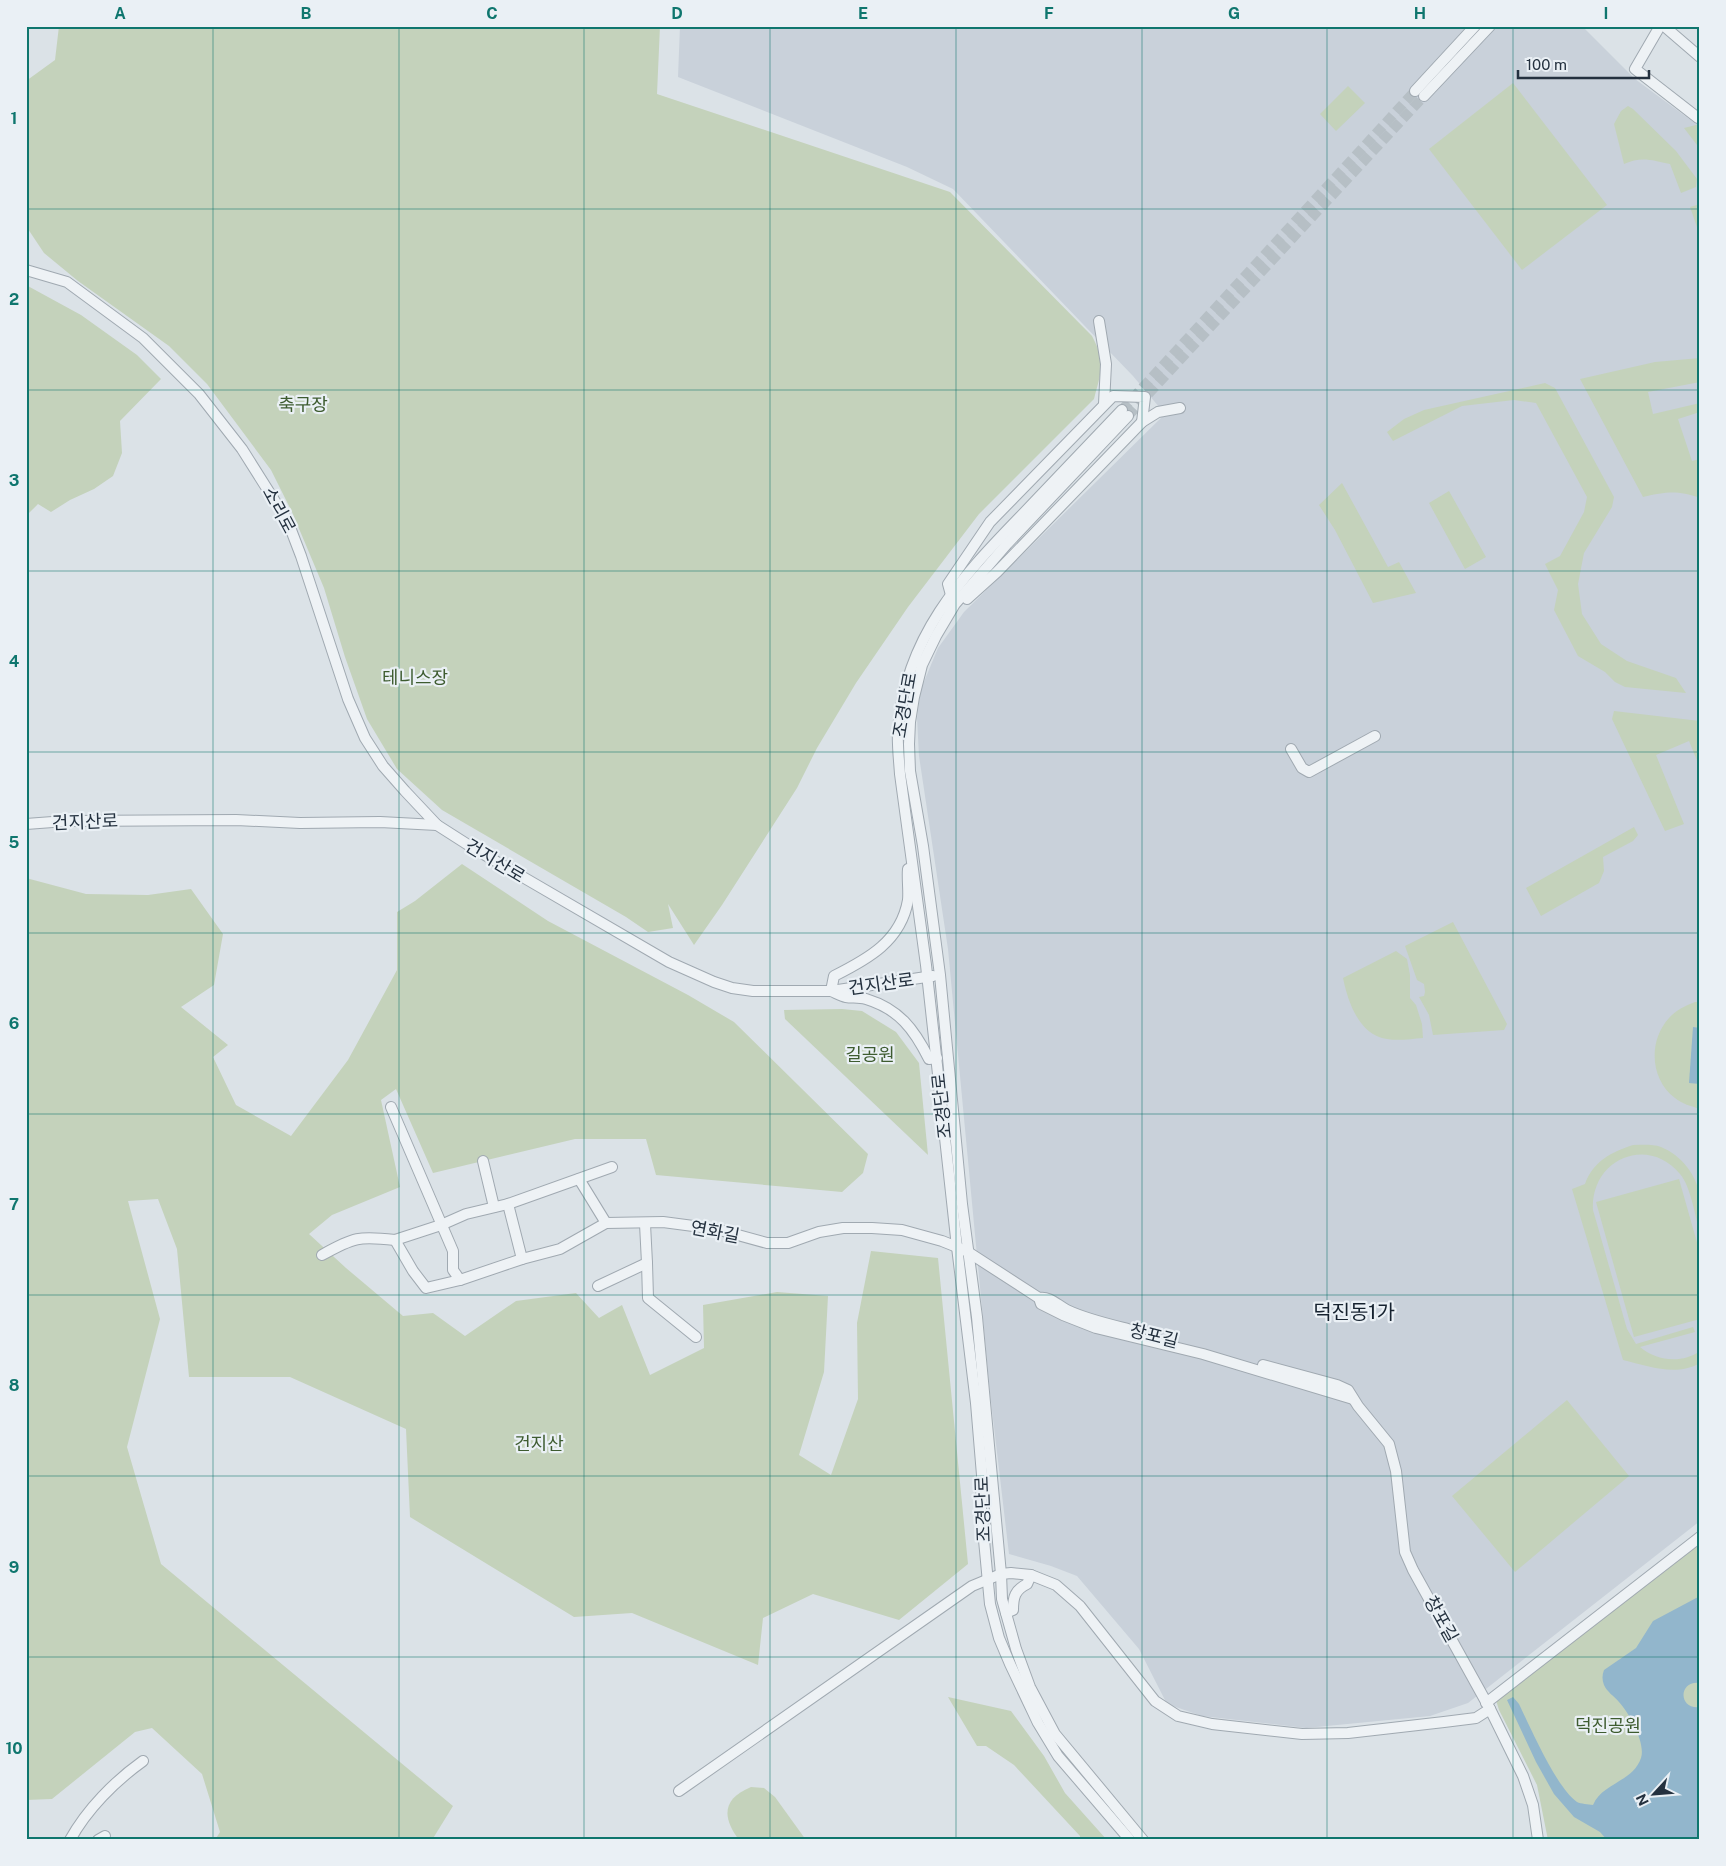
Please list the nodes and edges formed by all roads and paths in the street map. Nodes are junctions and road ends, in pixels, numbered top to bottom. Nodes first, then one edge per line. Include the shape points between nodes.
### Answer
1 (1475, 26) edge
2 (1490, 26) edge
3 (1662, 26) edge
4 (1700, 57) edge
5 (1700, 117) edge
6 (26, 270) edge
7 (1099, 321) dead end
8 (1104, 404) junction
9 (1180, 408) dead end
10 (1125, 413) tunnel mouth
11 (1142, 422) junction
12 (953, 599) junction
13 (1375, 736) dead end
14 (1291, 749) dead end
15 (26, 824) edge
16 (437, 825) junction
17 (910, 848) junction
18 (940, 975) junction
19 (928, 977) junction
20 (831, 991) junction
21 (937, 1058) junction
22 (391, 1107) dead end
23 (483, 1161) dead end
24 (612, 1168) dead end
25 (579, 1179) junction
26 (508, 1204) junction
27 (494, 1207) junction
28 (606, 1224) junction
29 (645, 1224) junction
30 (441, 1225) junction
31 (395, 1240) junction
32 (957, 1247) junction
33 (968, 1252) junction
34 (322, 1255) dead end
35 (522, 1259) junction
36 (647, 1263) junction
37 (460, 1280) junction
38 (598, 1286) dead end
39 (696, 1337) dead end
40 (1700, 1537) edge
41 (1001, 1574) junction
42 (1031, 1575) junction
43 (987, 1579) junction
44 (1006, 1612) junction
45 (1488, 1706) junction
46 (143, 1761) dead end
47 (679, 1791) dead end
48 (70, 1840) edge
49 (1130, 1840) edge
50 (1143, 1840) edge
51 (1538, 1840) edge

1 - 2 street via 1420,93
3 - 4 street
3 - 5 street via 1635,69
6 - 16 street, 소리로 via 67,282 143,338 199,394 242,450 288,522 348,699 365,738 383,766
7 - 8 street via 1106,364
8 - 11 street via 1113,396 1145,397
8 - 12 street via 990,522 948,584
9 - 11 street via 1158,412
10 - 12 street, 조경단로
11 - 12 street via 997,572 961,604
12 - 17 street, 조경단로 via 925,635 903,699 898,748
12 - 18 street, 조경단로 via 922,665 914,696 909,744 910,771
13 - 14 street via 1309,772 1302,768
15 - 16 street, 건지산로 via 227,820
16 - 20 street, 건지산로 via 627,938 696,975 732,988 753,991
17 - 19 street, 조경단로
17 - 20 street via 908,900 903,917 887,943 834,976
18 - 19 street, 건지산로
18 - 33 street, 조경단로
19 - 20 street, 건지산로
19 - 21 street, 조경단로
20 - 21 street via 884,1006 909,1024 929,1059
21 - 32 street, 조경단로
22 - 30 street
23 - 27 street
24 - 25 street
25 - 26 street
25 - 28 street
26 - 27 street
26 - 35 street
27 - 30 street
28 - 29 street, 연화길
28 - 35 street, 연화길 via 560,1249
29 - 32 street, 연화길 via 663,1222 716,1229 767,1243 788,1243 843,1228 902,1230
29 - 36 street
30 - 31 street
30 - 37 street via 453,1251 452,1270
31 - 34 street via 367,1237 347,1240
31 - 37 street, 연화길 via 412,1271 426,1288
32 - 33 street, 연화길
32 - 43 street, 조경단로 via 976,1403
33 - 41 street, 조경단로
33 - 45 street, 창포길 via 1039,1298 1046,1297 1067,1310 1348,1390 1389,1444 1396,1471 1405,1552
35 - 37 street, 연화길
36 - 38 street
36 - 39 street via 648,1298
40 - 45 street
41 - 42 street
41 - 43 street
41 - 44 street, 조경단로
42 - 44 street via 1027,1584 1018,1589 1013,1610
42 - 45 street via 1056,1585 1080,1606 1155,1701 1178,1716 1212,1724 1302,1734 1348,1733 1476,1718
43 - 47 street via 972,1586
43 - 49 street, 조경단로 via 999,1638 1038,1723 1058,1756
44 - 50 street, 조경단로 via 1030,1687 1055,1734
45 - 51 street, 창포길 via 1529,1789
46 - 48 street via 103,1798

